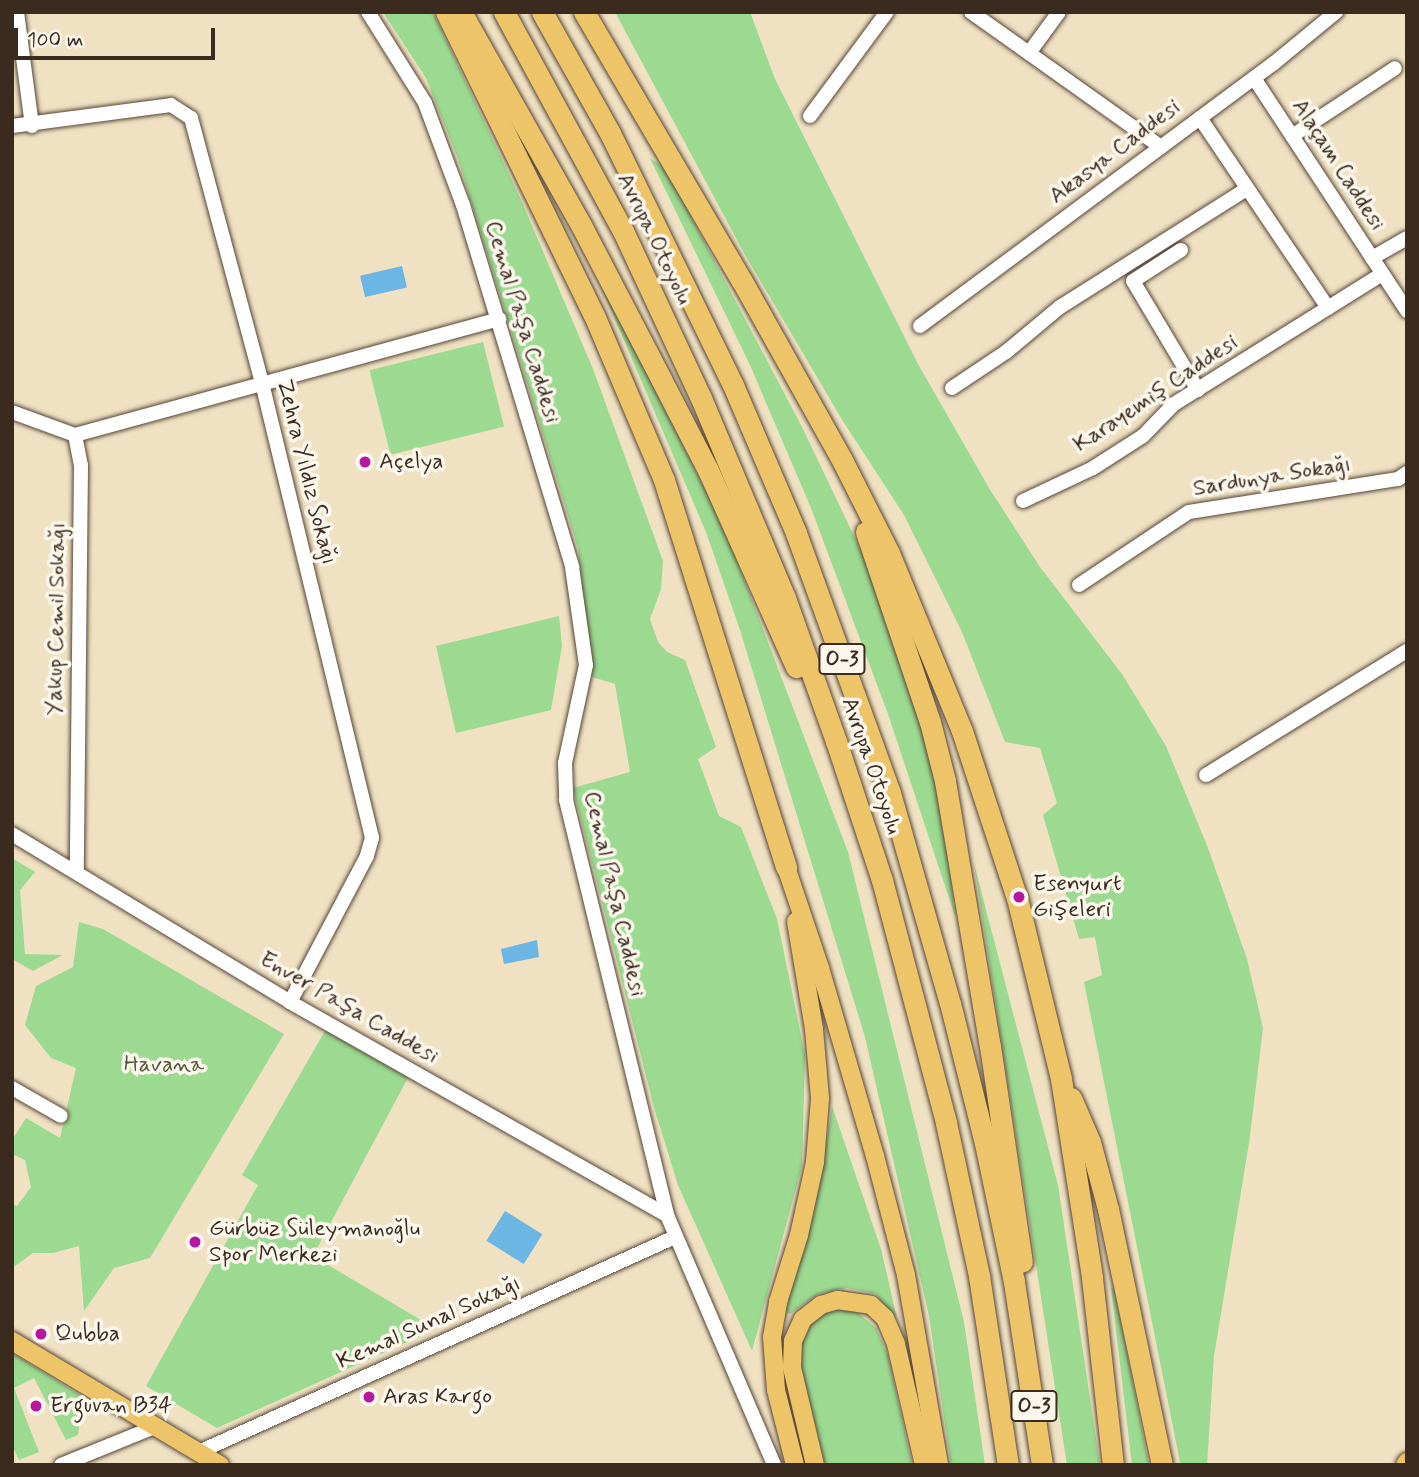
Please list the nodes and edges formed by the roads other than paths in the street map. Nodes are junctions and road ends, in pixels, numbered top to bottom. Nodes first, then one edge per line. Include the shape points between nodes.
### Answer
1 (17, 12) edge
2 (368, 12) edge
3 (446, 12) edge
4 (461, 12) edge
5 (504, 12) edge
6 (542, 12) edge
7 (584, 12) edge
8 (600, 12) edge
9 (887, 12) edge
10 (971, 12) edge
11 (1059, 12) edge
12 (1336, 12) edge
13 (1029, 53) junction
14 (1395, 68) dead end
15 (1254, 78) junction
16 (810, 116) dead end
17 (1200, 118) junction
18 (652, 124) junction
19 (12, 126) edge
20 (32, 126) junction
21 (1292, 136) junction
22 (1161, 147) junction
23 (1247, 189) junction
24 (1407, 238) edge
25 (1181, 250) dead end
26 (1372, 258) junction
27 (1382, 274) junction
28 (1328, 308) junction
29 (1407, 311) edge
30 (499, 319) junction
31 (919, 326) dead end
32 (262, 383) junction
33 (952, 388) dead end
34 (1198, 390) junction
35 (12, 412) edge
36 (75, 435) junction
37 (842, 460) junction
38 (1407, 472) edge
39 (1023, 501) dead end
40 (1079, 585) dead end
41 (1407, 652) edge
42 (836, 741) junction
43 (1206, 775) dead end
44 (12, 834) edge
45 (786, 867) junction
46 (77, 872) junction
47 (290, 1002) junction
48 (1061, 1079) junction
49 (12, 1088) edge
50 (61, 1116) dead end
51 (667, 1214) junction
52 (675, 1237) junction
53 (12, 1341) edge
54 (1025, 1348) junction
55 (157, 1426) junction
56 (201, 1451) junction
57 (61, 1465) edge
58 (219, 1465) edge
59 (231, 1465) edge
60 (774, 1465) edge
61 (795, 1465) edge
62 (815, 1465) edge
63 (924, 1465) edge
64 (939, 1465) edge
65 (1008, 1465) edge
66 (1042, 1465) edge
67 (1113, 1465) edge
68 (1162, 1465) edge

1 - 20 street
2 - 30 street, Cemal Paşa Caddesi via 425,103
3 - 45 highway via 594,315 660,468
4 - 42 highway via 581,225 708,470 802,680
5 - 42 highway, Avrupa Otoyolu / O-3 via 624,233 696,386 753,516
6 - 54 highway, Avrupa Otoyolu / O-3 via 629,170 733,385 828,621 890,793 947,990 996,1195
7 - 18 highway
8 - 18 highway
9 - 16 street
10 - 13 street
11 - 13 street
12 - 15 street, Akasya Caddesi
13 - 22 street
14 - 21 street
15 - 17 street, Akasya Caddesi
15 - 21 street, Alaçam Caddesi
17 - 22 street, Akasya Caddesi
17 - 23 street
18 - 37 highway
19 - 20 street, Zehra Yıldız Sokağı
20 - 32 street, Zehra Yıldız Sokağı via 171,105 191,118
21 - 26 street, Alaçam Caddesi
22 - 31 street, Akasya Caddesi
23 - 28 street
23 - 33 street via 1060,307 1006,352
24 - 26 street
25 - 34 street via 1133,281
26 - 27 street, Alaçam Caddesi
27 - 28 street, Karayemiş Caddesi
27 - 29 street, Alaçam Caddesi
28 - 34 street, Karayemiş Caddesi
30 - 32 street
30 - 51 street, Cemal Paşa Caddesi via 572,568 586,665 565,763 566,800
32 - 36 street
32 - 47 street, Zehra Yıldız Sokağı via 372,838 367,856
34 - 39 street, Karayemiş Caddesi via 1174,404 1143,436 1093,468
35 - 36 street
36 - 46 street, Yakup Cemil Sokağı via 81,465
37 - 48 highway via 889,554 962,731 1017,898
37 - 54 highway via 898,622 945,781 1018,1225
38 - 40 street, Sardunya Sokağı via 1398,479 1189,512
41 - 43 street
42 - 65 highway, Avrupa Otoyolu / O-3 via 885,893 946,1122 979,1276
44 - 46 street, Enver Paşa Caddesi
45 - 61 main road via 814,1029 820,1098 815,1162 772,1337 776,1390
45 - 64 main road via 820,968 906,1275
46 - 47 street, Enver Paşa Caddesi
47 - 51 street, Enver Paşa Caddesi
48 - 67 highway via 1092,1278
48 - 68 highway via 1082,1119 1102,1184
49 - 50 street
51 - 52 street, Cemal Paşa Caddesi
52 - 56 street, Kemal Sunal Sokağı
52 - 60 street, Cemal Paşa Caddesi
53 - 55 main road
54 - 66 highway, Avrupa Otoyolu / O-3
55 - 56 main road
55 - 57 street
56 - 58 main road
56 - 59 main road
62 - 63 main road via 792,1368 793,1341 803,1319 837,1300 871,1305 885,1318 896,1344

